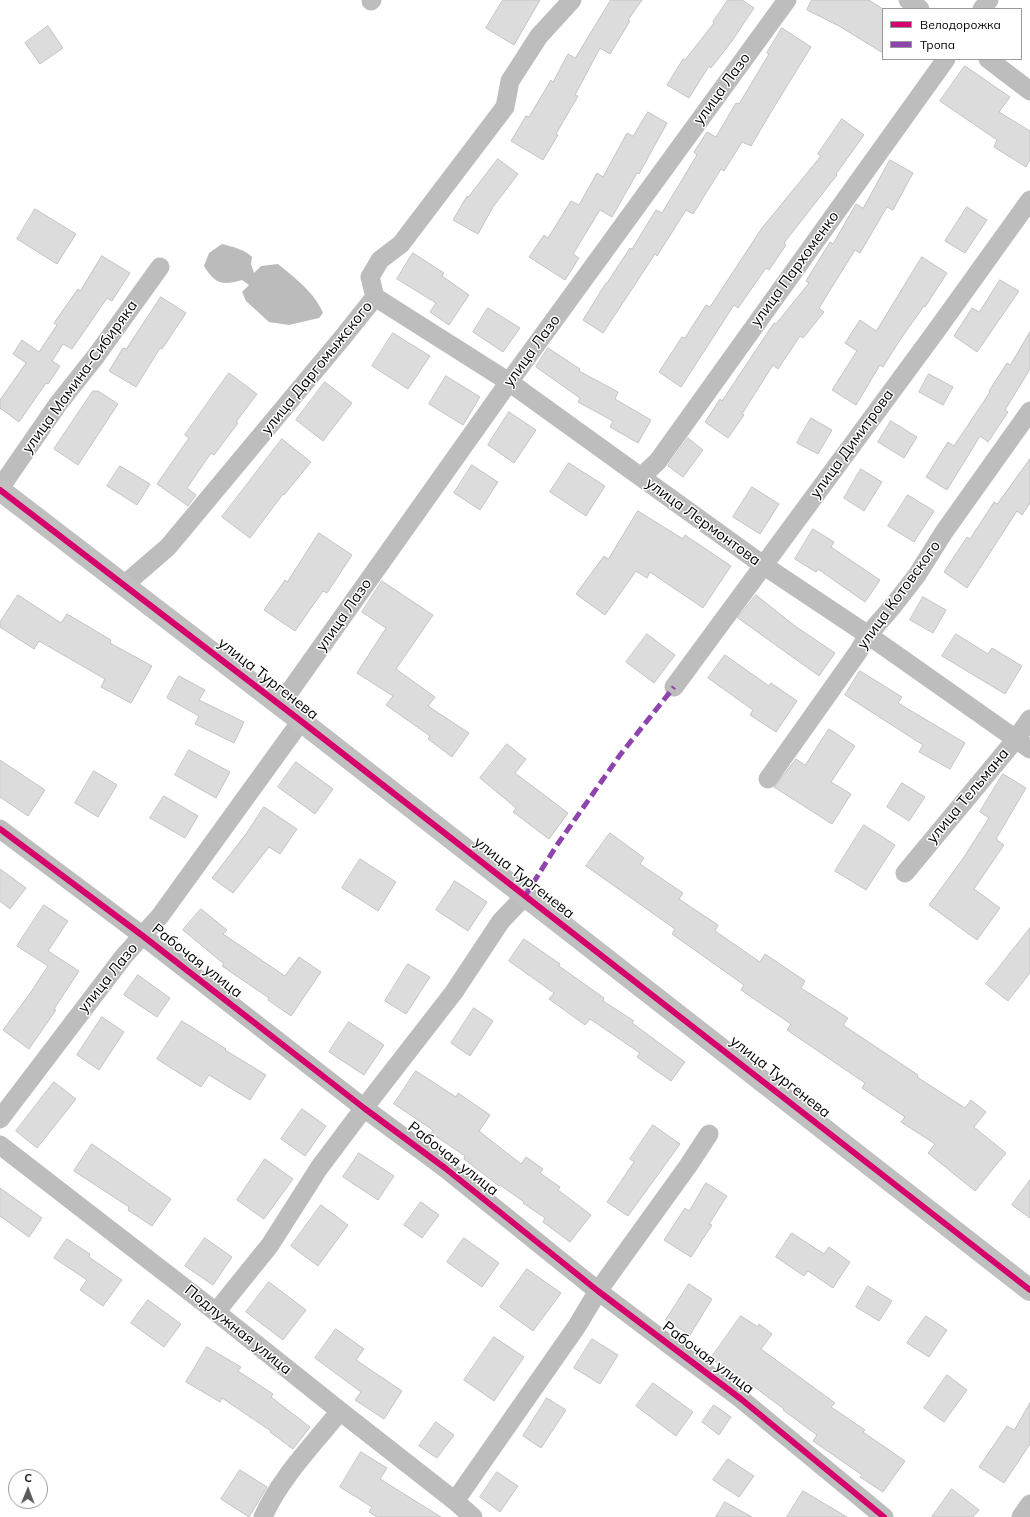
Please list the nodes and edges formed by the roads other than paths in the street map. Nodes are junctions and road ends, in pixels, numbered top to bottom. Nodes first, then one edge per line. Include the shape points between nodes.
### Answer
1 (572, 0) edge
2 (787, 0) edge
3 (908, 0) edge
4 (989, 0) edge
5 (919, 8) edge
6 (983, 8) edge
7 (945, 60) edge
8 (989, 60) edge
9 (1030, 91) edge
10 (1030, 200) edge
11 (160, 267) dead end
12 (375, 296) junction
13 (509, 382) junction
14 (1030, 411) edge
15 (641, 476) junction
16 (0, 489) edge
17 (763, 565) junction
18 (124, 585) junction
19 (868, 634) junction
20 (674, 687) dead end
21 (280, 705) junction
22 (1030, 719) edge
23 (301, 721) junction
24 (1023, 744) edge
25 (768, 779) dead end
26 (0, 829) edge
27 (905, 873) dead end
28 (524, 896) junction
29 (143, 936) junction
30 (364, 1108) junction
31 (0, 1119) edge
32 (709, 1134) dead end
33 (0, 1145) edge
34 (1030, 1290) edge
35 (598, 1291) junction
36 (216, 1312) junction
37 (340, 1411) junction
38 (455, 1501) junction
39 (1030, 1504) edge
40 (263, 1517) edge
41 (473, 1517) edge
42 (884, 1517) edge
43 (1021, 1517) edge

1 - 12 street, улица Даргомыжского via 539,36 510,81 506,107 401,244 380,260 370,277
2 - 13 street, улица Лазо
3 - 5 street
4 - 6 street
7 - 15 street, улица Пархоменко via 658,461
8 - 9 street
10 - 17 street, улица Димитрова
11 - 16 street, улица Мамина-Сибиряка via 58,404
12 - 13 street, улица Лермонтова
12 - 18 street, улица Даргомыжского via 168,547
13 - 15 street, улица Лермонтова
13 - 21 street, улица Лазо
14 - 19 street, улица Котовского via 944,532 917,575
15 - 17 street, улица Лермонтова
16 - 18 street, улица Тургенева
17 - 19 street, улица Лермонтова
17 - 20 street, улица Димитрова
18 - 21 street, улица Тургенева
19 - 24 street, улица Лермонтова
19 - 25 street, улица Котовского
21 - 23 street, улица Тургенева
22 - 24 street, улица Тельмана
23 - 28 street, улица Тургенева
23 - 29 street, улица Лазо
24 - 27 street, улица Тельмана
26 - 29 street, Рабочая улица
28 - 30 street via 501,921 454,992
28 - 34 street, улица Тургенева
29 - 30 street, Рабочая улица
29 - 31 street, улица Лазо via 124,956
30 - 35 street, Рабочая улица via 445,1168
30 - 36 street via 319,1168 270,1245
32 - 35 street
33 - 36 street, Подлужная улица
35 - 38 street via 577,1326
35 - 42 street, Рабочая улица via 742,1399
36 - 37 street, Подлужная улица
37 - 38 street, Подлужная улица
37 - 40 street via 280,1486
38 - 41 street, Подлужная улица
39 - 43 street

